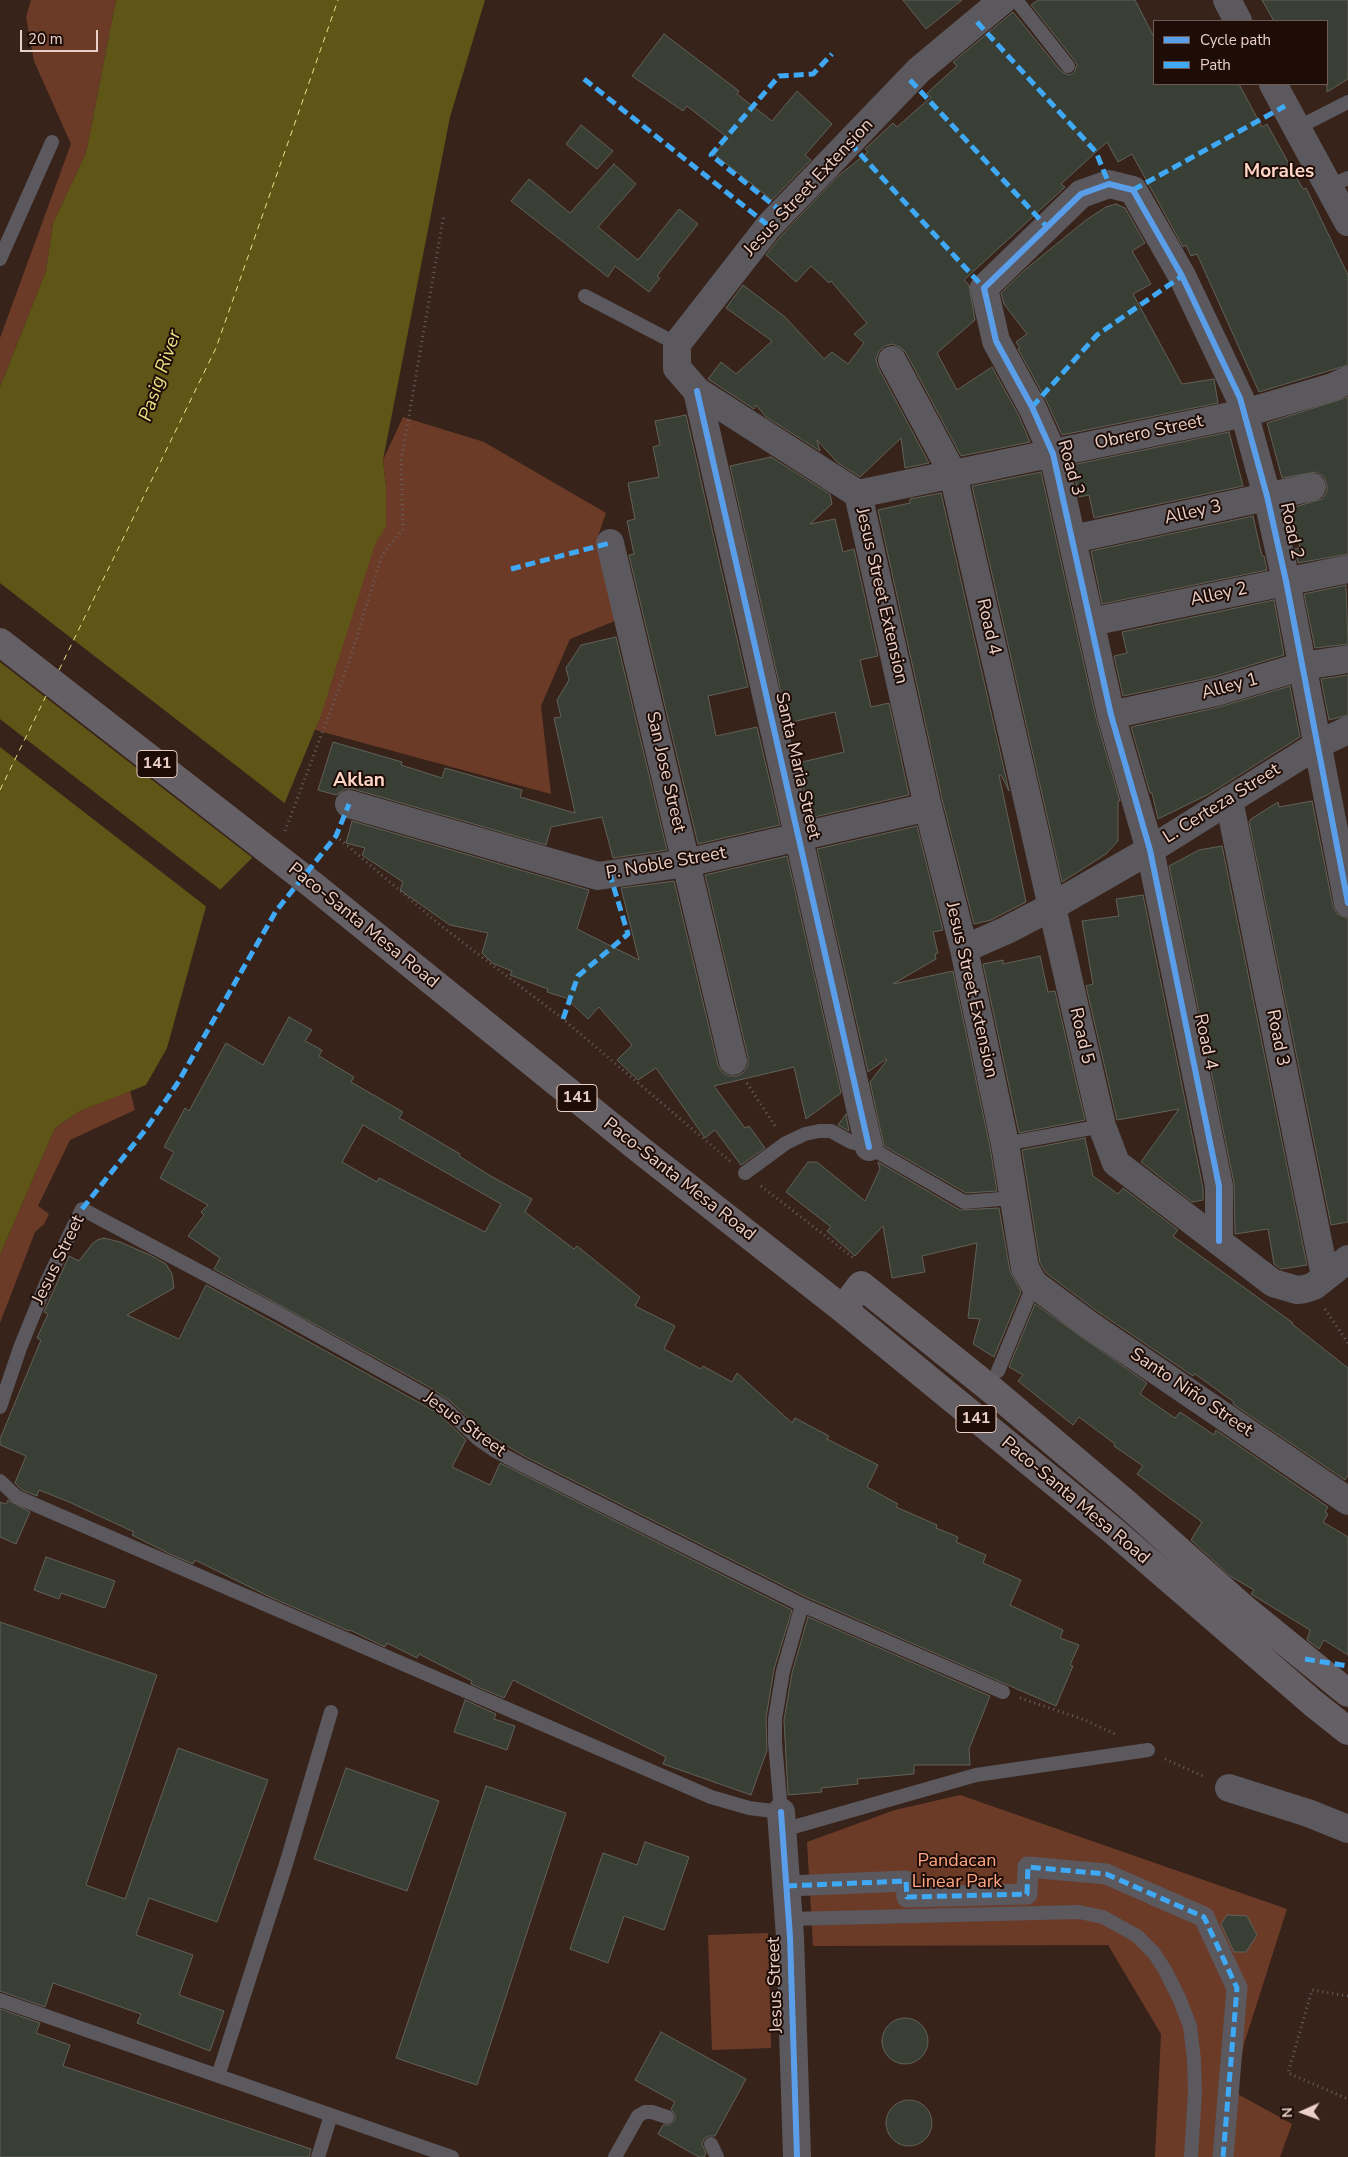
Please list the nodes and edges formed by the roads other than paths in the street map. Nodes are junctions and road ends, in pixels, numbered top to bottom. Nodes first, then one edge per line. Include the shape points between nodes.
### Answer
1 (1003, 0) edge
2 (1016, 0) edge
3 (1227, 0) edge
4 (1237, 20) edge
5 (1068, 66) dead end
6 (1274, 85) edge
7 (1348, 102) edge
8 (1298, 128) junction
9 (52, 142) dead end
10 (1339, 182) edge
11 (1133, 190) joint
12 (1348, 222) edge
13 (0, 259) edge
14 (585, 296) dead end
15 (677, 344) junction
16 (892, 360) dead end
17 (1348, 380) edge
18 (697, 391) junction
19 (1245, 413) junction
20 (1053, 454) junction
21 (953, 474) junction
22 (1312, 488) dead end
23 (858, 494) junction
24 (1267, 496) junction
25 (1073, 539) junction
26 (610, 542) dead end
27 (1348, 569) edge
28 (1286, 581) junction
29 (1091, 622) junction
30 (0, 642) edge
31 (1348, 659) edge
32 (1303, 666) junction
33 (1111, 715) junction
34 (1348, 730) edge
35 (1318, 744) junction
36 (1230, 800) junction
37 (349, 804) dead end
38 (928, 807) junction
39 (798, 837) junction
40 (1150, 850) junction
41 (686, 863) junction
42 (1348, 903) edge
43 (1051, 908) junction
44 (964, 949) junction
45 (733, 1061) road end
46 (1102, 1126) junction
47 (1005, 1144) junction
48 (869, 1147) junction
49 (746, 1173) dead end
50 (1013, 1198) junction
51 (1219, 1241) junction
52 (1348, 1259) edge
53 (1320, 1281) junction
54 (1034, 1284) junction
55 (842, 1309) junction
56 (998, 1371) dead end
57 (0, 1407) edge
58 (0, 1481) edge
59 (1348, 1501) edge
60 (802, 1605) junction
61 (1003, 1692) road end
62 (1348, 1693) edge
63 (331, 1712) dead end
64 (1348, 1731) edge
65 (1148, 1750) road end
66 (1229, 1788) road end
67 (782, 1821) junction
68 (1348, 1829) edge
69 (787, 1886) junction
70 (789, 1919) junction
71 (0, 2000) edge
72 (218, 2076) junction
73 (331, 2115) junction
74 (667, 2117) dead end
75 (711, 2144) dead end
76 (318, 2157) edge
77 (452, 2157) edge
78 (615, 2157) edge
79 (718, 2157) edge
80 (797, 2157) edge
81 (1191, 2157) edge
82 (1222, 2157) edge

1 - 15 street, Jesus Street Extension via 919,70 782,212
2 - 5 lane
3 - 4 street
6 - 8 street
7 - 8 lane
8 - 10 street
9 - 13 lane
10 - 12 street
11 - 19 street, Road 2 via 1182,276
11 - 20 street, Road 3 via 1109,184 1081,194 984,288 996,341
14 - 15 lane
15 - 18 street, Jesus Street Extension via 676,368
16 - 21 street, Road 4
17 - 19 street, Obrero Street
18 - 23 street, Jesus Street Extension
18 - 39 street, Santa Maria Street
19 - 20 street, Obrero Street
19 - 24 street, Road 2
20 - 21 street, Obrero Street
20 - 25 street, Road 3
21 - 23 street, Obrero Street
21 - 43 street, Road 4
22 - 24 street, Alley 3
23 - 38 street, Jesus Street Extension
24 - 25 street, Alley 3
24 - 28 street, Road 2
25 - 29 street, Road 3
26 - 41 street, San Jose Street
27 - 28 street, Alley 2
28 - 29 street, Alley 2
28 - 32 street, Road 2
29 - 33 street, Road 3
30 - 55 main road, Paco-Santa Mesa Road / 141 via 314,886
31 - 32 street, Alley 1
32 - 33 street, Alley 1 via 1216,692
32 - 35 street, Road 2
33 - 40 street, Road 3
34 - 35 street, L. Certeza Street
35 - 36 street, L. Certeza Street
35 - 42 street, Road 2
36 - 40 street, L. Certeza Street
36 - 53 street, Road 3
37 - 41 street, P. Noble Street via 598,876
38 - 39 street, P. Noble Street
38 - 44 street, Jesus Street Extension
39 - 41 street, P. Noble Street
39 - 48 street, Santa Maria Street
40 - 43 street, L. Certeza Street
40 - 51 street, Road 4 via 1219,1186
41 - 45 street, San Jose Street
43 - 44 street, L. Certeza Street
43 - 46 street, Road 5
44 - 47 street, Jesus Street Extension
46 - 47 lane
46 - 51 street, Road 5 via 1116,1163
47 - 50 street, Jesus Street Extension
48 - 49 lane via 831,1131 819,1131 786,1144
48 - 50 lane via 964,1202
50 - 54 street, Jesus Street Extension via 1025,1268
51 - 53 street via 1272,1283 1297,1290
52 - 53 street
54 - 56 lane
54 - 59 street, Santo Niño Street
55 - 62 main road, Paco-Santa Mesa Road / 141 via 861,1285 1000,1396 1241,1606
55 - 64 main road, Paco-Santa Mesa Road / 141 via 1110,1528
57 - 60 lane, Jesus Street via 48,1279 82,1209 424,1395 442,1406 478,1439 511,1460
58 - 67 lane via 16,1497 711,1797
60 - 61 lane
60 - 67 lane, Jesus Street via 783,1671 775,1719
63 - 72 lane
65 - 67 lane via 976,1775
66 - 68 street
67 - 69 street, Jesus Street
69 - 70 street, Jesus Street
69 - 82 street via 906,1881 907,1897 1027,1894 1028,1867 1106,1874 1204,1917 1237,1988
70 - 80 street, Jesus Street
70 - 81 lane via 1079,1912 1104,1917 1137,1936 1165,1970 1190,2026 1195,2092
71 - 72 lane
72 - 73 lane
73 - 76 lane
73 - 77 lane
74 - 78 lane via 652,2112 638,2116
75 - 79 lane

